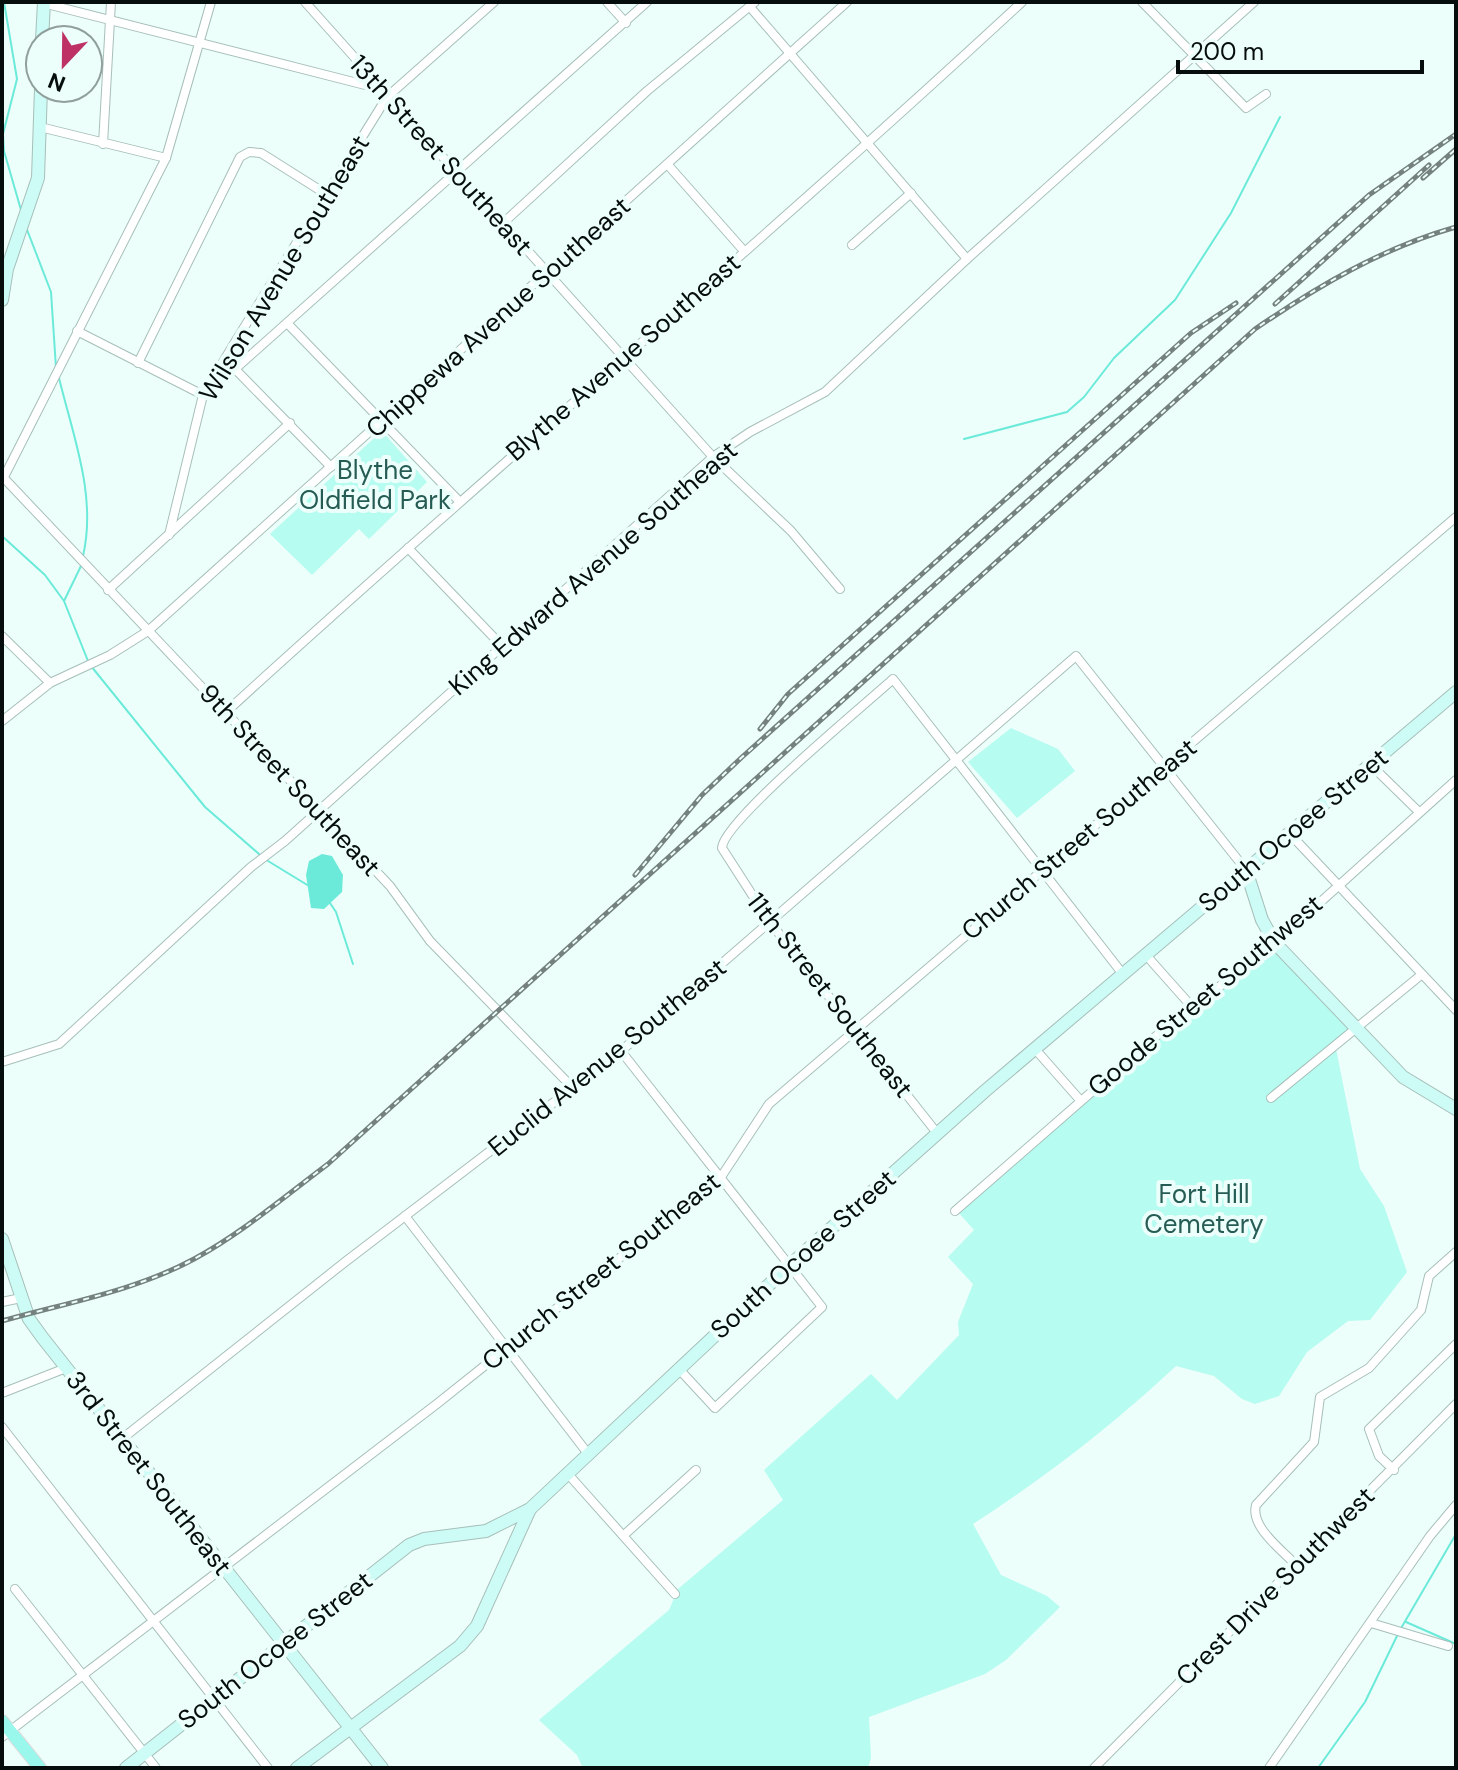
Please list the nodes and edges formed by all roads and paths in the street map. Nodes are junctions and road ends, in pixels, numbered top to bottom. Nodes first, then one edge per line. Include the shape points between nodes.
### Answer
1 (42, 2) edge
2 (111, 2) edge
3 (211, 2) edge
4 (305, 2) edge
5 (494, 2) edge
6 (607, 2) edge
7 (647, 2) edge
8 (847, 2) edge
9 (1022, 2) edge
10 (1142, 2) edge
11 (1254, 2) edge
12 (753, 4) edge
13 (111, 19) junction
14 (626, 23) junction
15 (42, 24) edge
16 (201, 43) junction
17 (790, 53) junction
18 (1193, 57) junction
19 (377, 88) junction
20 (1266, 94) dead end
21 (387, 97) junction
22 (41, 104) edge
23 (40, 127) junction
24 (103, 144) junction
25 (869, 144) junction
26 (166, 158) junction
27 (668, 165) junction
28 (458, 173) junction
29 (911, 193) junction
30 (326, 194) junction
31 (502, 224) junction
32 (852, 245) dead end
33 (744, 251) junction
34 (967, 259) junction
35 (4, 268) edge
36 (545, 273) junction
37 (2, 300) edge
38 (287, 323) junction
39 (77, 331) junction
40 (622, 357) junction
41 (138, 363) junction
42 (235, 369) junction
43 (208, 386) junction
44 (203, 395) junction
45 (383, 421) junction
46 (290, 423) junction
47 (713, 457) junction
48 (331, 467) junction
49 (3, 477) edge
50 (459, 501) junction
51 (1456, 517) edge
52 (169, 535) junction
53 (408, 548) junction
54 (840, 589) dead end
55 (108, 590) junction
56 (148, 631) junction
57 (2, 636) edge
58 (502, 646) junction
59 (50, 683) junction
60 (1456, 692) edge
61 (226, 712) junction
62 (2, 721) edge
63 (956, 760) junction
64 (1371, 765) junction
65 (1164, 768) junction
66 (1456, 780) edge
67 (319, 810) junction
68 (1418, 811) junction
69 (1290, 834) junction
70 (1040, 870) junction
71 (1246, 870) junction
72 (1337, 884) junction
73 (769, 921) junction
74 (1275, 943) junction
75 (1145, 954) junction
76 (1122, 973) junction
77 (1421, 975) junction
78 (1193, 1008) junction
79 (1456, 1010) edge
80 (1356, 1027) junction
81 (856, 1029) junction
82 (1035, 1049) junction
83 (621, 1051) junction
84 (2, 1062) edge
85 (573, 1088) junction
86 (1271, 1098) dead end
87 (1080, 1100) junction
88 (1456, 1109) edge
89 (937, 1133) junction
90 (721, 1177) junction
91 (955, 1211) dead end
92 (405, 1216) junction
93 (2, 1239) edge
94 (1456, 1252) edge
95 (789, 1266) junction
96 (21, 1298) junction
97 (2, 1302) edge
98 (1456, 1344) edge
99 (506, 1348) junction
100 (66, 1368) junction
101 (678, 1368) junction
102 (2, 1393) edge
103 (1456, 1404) edge
104 (2, 1427) edge
105 (123, 1438) junction
106 (589, 1455) junction
107 (696, 1470) dead end
108 (1394, 1470) junction
109 (568, 1474) junction
110 (1456, 1505) edge
111 (530, 1509) junction
112 (489, 1529) junction
113 (624, 1535) junction
114 (508, 1550) junction
115 (1296, 1565) junction
116 (223, 1567) junction
117 (15, 1589) dead end
118 (675, 1594) dead end
119 (154, 1621) junction
120 (1371, 1623) junction
121 (284, 1643) junction
122 (1448, 1646) dead end
123 (84, 1677) junction
124 (215, 1697) junction
125 (351, 1728) junction
126 (5, 1730) edge
127 (144, 1754) junction
128 (40, 1768) edge
129 (126, 1768) edge
130 (156, 1768) edge
131 (268, 1768) edge
132 (297, 1768) edge
133 (382, 1768) edge
134 (1094, 1768) edge
135 (1269, 1768) edge

1 - 13 street
1 - 15 street
2 - 13 street
3 - 16 street
4 - 19 street, 13th Street Southeast
5 - 21 street, Wilson Avenue Southeast
6 - 14 street
7 - 14 street
8 - 17 street, Chippewa Avenue Southeast
9 - 25 street, Blythe Avenue Southeast
10 - 18 street
11 - 18 street, King Edward Avenue Southeast
12 - 17 street
12 - 31 street via 647,91
13 - 16 street
13 - 24 street
14 - 28 street
16 - 19 street
16 - 26 street
17 - 25 street
17 - 27 street, Chippewa Avenue Southeast
18 - 20 street via 1246,108
18 - 34 street, King Edward Avenue Southeast
19 - 21 street, 13th Street Southeast
21 - 28 street, 13th Street Southeast
21 - 30 street, Wilson Avenue Southeast
22 - 23 street
23 - 24 street
23 - 35 street via 36,186
24 - 26 street
25 - 29 street
25 - 33 street, Blythe Avenue Southeast
26 - 39 street
27 - 33 street
27 - 36 street, Chippewa Avenue Southeast
28 - 31 street, 13th Street Southeast
28 - 38 street
29 - 32 street
29 - 34 street
30 - 41 street via 261,153 240,157
30 - 43 street, Wilson Avenue Southeast
31 - 36 street, 13th Street Southeast
33 - 40 street, Blythe Avenue Southeast
34 - 47 street, King Edward Avenue Southeast via 825,392
35 - 37 street
36 - 40 street, 13th Street Southeast
36 - 45 street, Chippewa Avenue Southeast
38 - 42 street
38 - 45 street
39 - 41 street
39 - 49 street
40 - 47 street, 13th Street Southeast
40 - 50 street, Blythe Avenue Southeast
41 - 44 street
42 - 43 street
42 - 46 street
43 - 44 street, Wilson Avenue Southeast
44 - 52 street, Wilson Avenue Southeast
45 - 48 street, Chippewa Avenue Southeast
45 - 50 street
46 - 48 street
46 - 52 street
47 - 54 street, 13th Street Southeast via 791,531
47 - 58 street, King Edward Avenue Southeast
48 - 56 street, Chippewa Avenue Southeast
49 - 55 street, 9th Street Southeast
50 - 53 street, Blythe Avenue Southeast
51 - 65 street, Church Street Southeast
52 - 55 street
53 - 58 street
53 - 61 street, Blythe Avenue Southeast
55 - 56 street, 9th Street Southeast
56 - 59 street, Chippewa Avenue Southeast
56 - 61 street, 9th Street Southeast
57 - 59 street
58 - 67 street, King Edward Avenue Southeast
59 - 62 street, Chippewa Avenue Southeast
60 - 64 street, South Ocoee Street
61 - 67 street, 9th Street Southeast
63 - 65 street, Euclid Avenue Southeast via 1076,656
63 - 70 street
63 - 73 street, Euclid Avenue Southeast
63 - 73 street, 11th Street Southeast via 893,679 722,841 724,856
64 - 68 street
64 - 69 street, South Ocoee Street
65 - 70 street, Church Street Southeast
65 - 71 street
66 - 68 street, Goode Street Southwest
67 - 84 street, King Edward Avenue Southeast via 59,1044
67 - 85 street, 9th Street Southeast via 390,886 430,941
68 - 72 street, Goode Street Southwest
69 - 71 street, South Ocoee Street
69 - 72 street
70 - 76 street
70 - 81 street, Church Street Southeast
71 - 74 street
71 - 75 street, South Ocoee Street
72 - 74 street, Goode Street Southwest
72 - 77 street
73 - 81 street, 11th Street Southeast
73 - 83 street, Euclid Avenue Southeast
74 - 78 street, Goode Street Southwest
74 - 80 street
75 - 76 street, South Ocoee Street
75 - 78 street
76 - 82 street, South Ocoee Street
77 - 79 street
77 - 80 street
78 - 87 street, Goode Street Southwest
80 - 86 street
80 - 88 street via 1403,1077
81 - 89 street, 11th Street Southeast
81 - 90 street, Church Street Southeast via 769,1104
82 - 87 street
82 - 89 street, South Ocoee Street
83 - 85 street, Euclid Avenue Southeast
83 - 90 street
85 - 92 street, Euclid Avenue Southeast
87 - 91 street, Goode Street Southwest
89 - 95 street, South Ocoee Street
90 - 95 street
90 - 99 street, Church Street Southeast
92 - 99 street
92 - 105 street, Euclid Avenue Southeast
93 - 96 street, 3rd Street Southeast
94 - 115 street via 1429,1276 1421,1310 1369,1368 1320,1397 1314,1442 1256,1505 1262,1529
95 - 101 street, South Ocoee Street
95 - 101 street via 822,1307 715,1408
96 - 97 street
96 - 100 street, 3rd Street Southeast via 29,1319
98 - 108 street via 1369,1429 1379,1456
99 - 106 street
99 - 116 street, Church Street Southeast
100 - 102 street
100 - 105 street, 3rd Street Southeast
101 - 106 street, South Ocoee Street
103 - 108 street, Crest Drive Southwest
104 - 119 street
105 - 116 street, 3rd Street Southeast
106 - 109 street, South Ocoee Street
107 - 113 street
108 - 115 street, Crest Drive Southwest
109 - 111 street, South Ocoee Street
109 - 113 street
110 - 120 street
111 - 112 street, South Ocoee Street
111 - 114 street
112 - 114 street
112 - 121 street, South Ocoee Street via 409,1545
113 - 118 street
114 - 125 street via 477,1626 460,1646
115 - 134 street, Crest Drive Southwest
116 - 119 street, Church Street Southeast
116 - 121 street, 3rd Street Southeast
117 - 123 street
119 - 123 street, Church Street Southeast
119 - 124 street
120 - 122 street
120 - 135 street
121 - 124 street, South Ocoee Street
121 - 125 street, 3rd Street Southeast
123 - 126 street, Church Street Southeast
123 - 127 street
124 - 127 street, South Ocoee Street
124 - 131 street
125 - 132 street
125 - 133 street, 3rd Street Southeast
126 - 128 main road
127 - 129 street, South Ocoee Street
127 - 130 street

